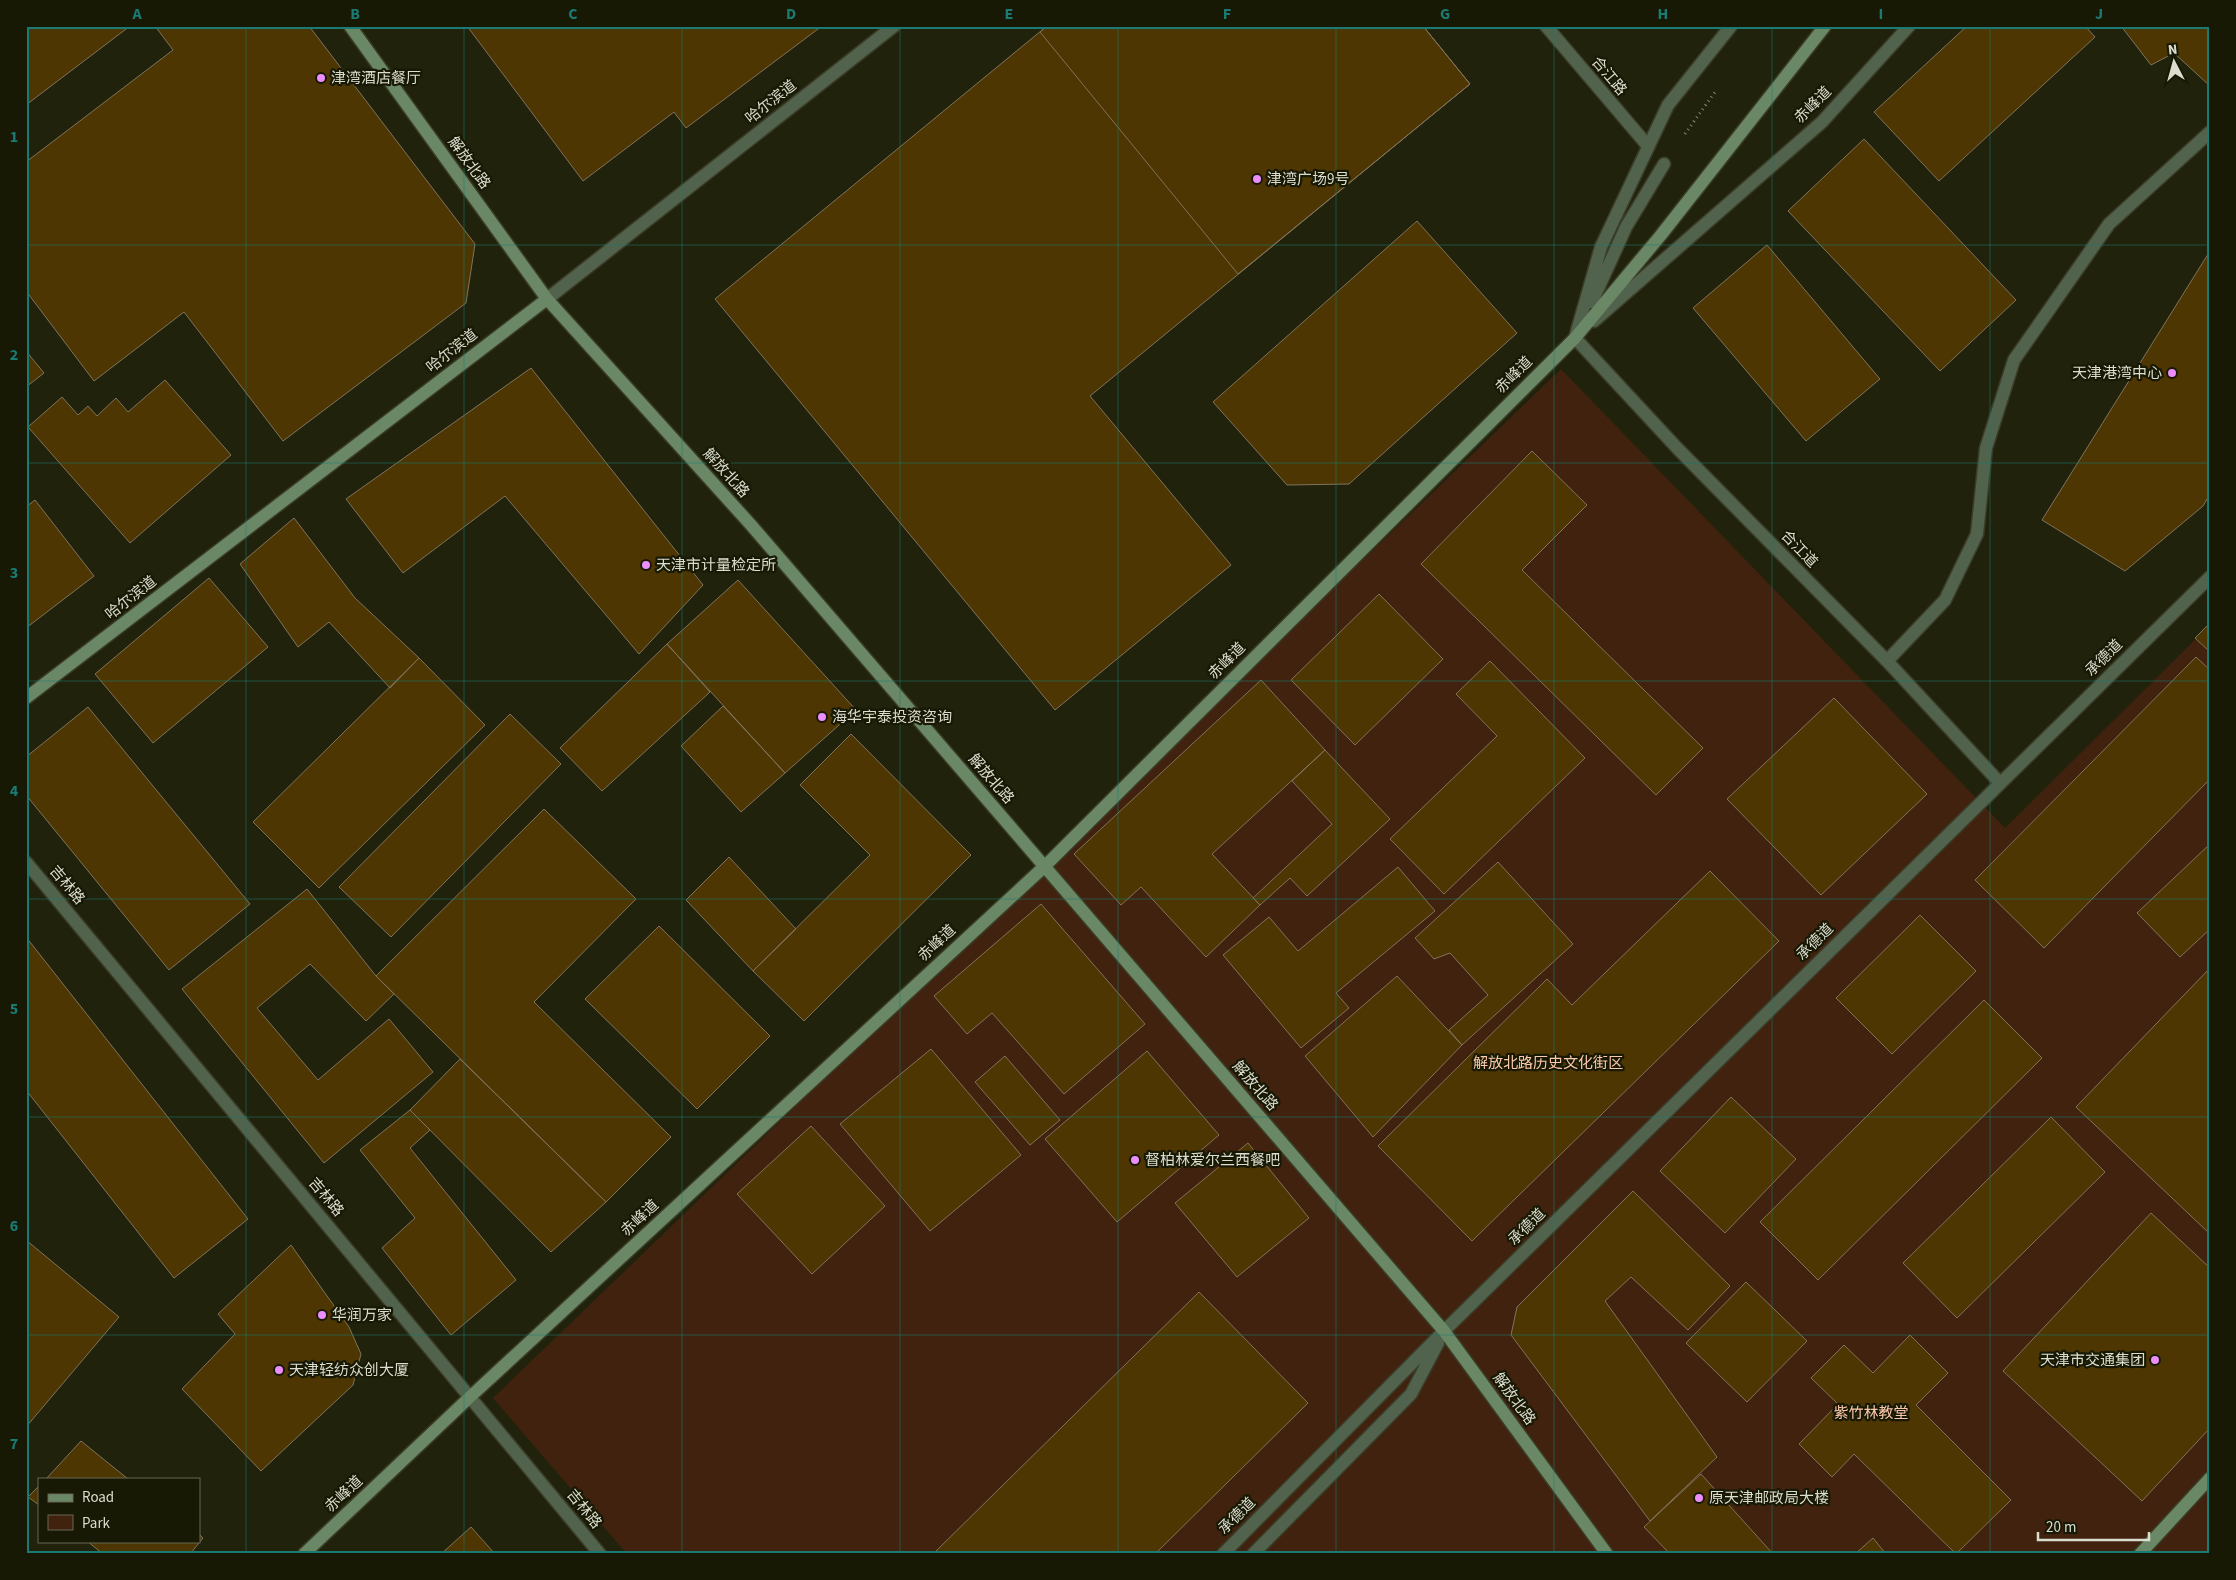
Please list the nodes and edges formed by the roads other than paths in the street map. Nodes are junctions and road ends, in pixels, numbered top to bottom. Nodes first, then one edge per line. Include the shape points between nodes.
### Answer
1 (350, 26) edge
2 (894, 26) edge
3 (1546, 26) edge
4 (1731, 26) edge
5 (1825, 26) edge
6 (1909, 26) edge
7 (2210, 132) edge
8 (1648, 146) junction
9 (1664, 164) road end
10 (547, 299) junction
11 (1575, 338) junction
12 (2210, 577) edge
13 (1887, 661) junction
14 (26, 698) edge
15 (2000, 783) junction
16 (26, 862) edge
17 (1044, 866) junction
18 (1444, 1332) junction
19 (471, 1396) junction
20 (2210, 1478) edge
21 (304, 1554) edge
22 (600, 1554) edge
23 (1223, 1554) edge
24 (1253, 1554) edge
25 (1607, 1554) edge
26 (2140, 1554) edge

1 - 10 street, 解放北路
2 - 10 street, 哈尔滨道
3 - 8 street, 合江路
4 - 8 street, 赤峰道 via 1668,105
5 - 11 street
6 - 11 street, 赤峰道 via 1822,122
7 - 13 street via 2109,224 2014,360 1986,448 1977,534 1945,600
8 - 11 street, 赤峰道 via 1601,246
9 - 11 street via 1626,227
10 - 14 street, 哈尔滨道
10 - 17 street, 解放北路 via 751,525
11 - 13 street, 合江道 via 1678,449
11 - 17 street, 赤峰道
12 - 15 street, 承德道
13 - 15 street, 合江道
15 - 18 street, 承德道
16 - 19 street, 吉林路
17 - 18 street, 解放北路
17 - 19 street, 赤峰道
18 - 23 street, 承德道
18 - 24 street, 承德道 via 1411,1394
18 - 25 street, 解放北路
19 - 21 street, 赤峰道
19 - 22 street, 吉林路
20 - 26 street

